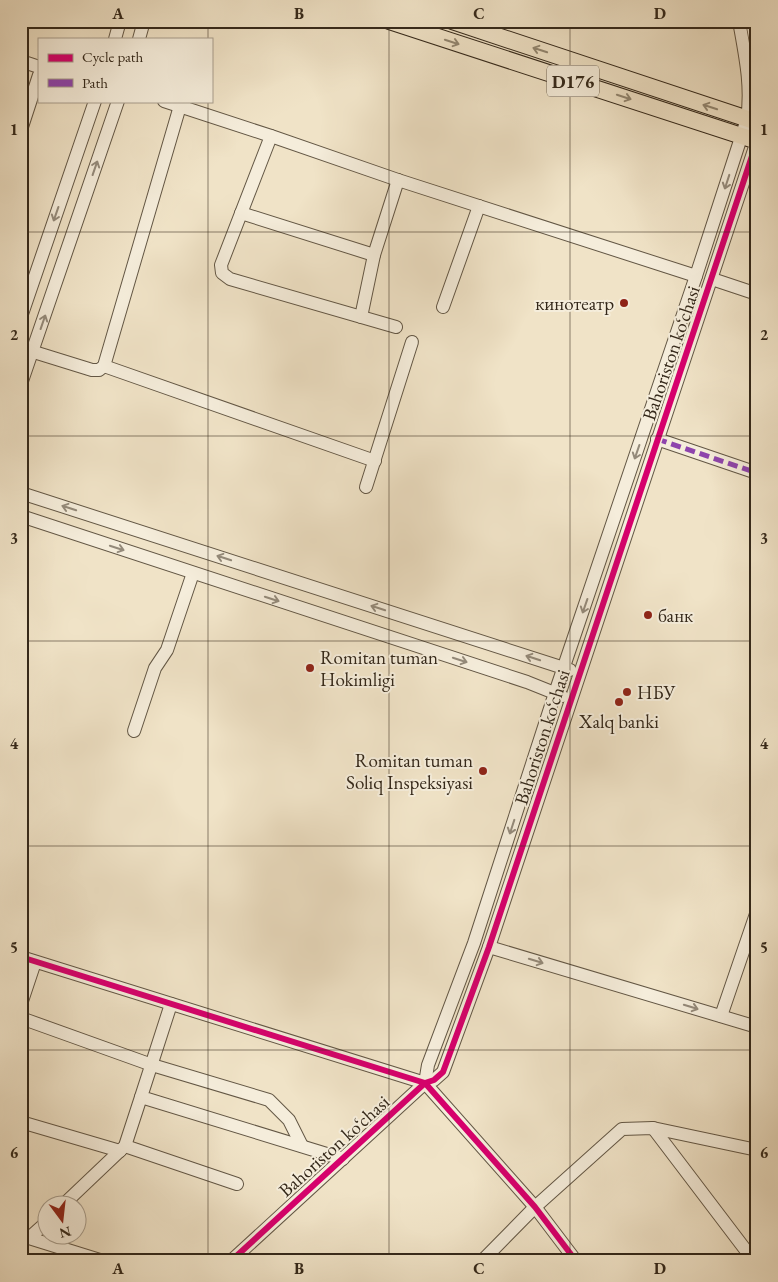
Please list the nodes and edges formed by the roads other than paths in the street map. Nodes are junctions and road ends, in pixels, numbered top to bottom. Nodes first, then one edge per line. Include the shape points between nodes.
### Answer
1 (120, 21) edge
2 (144, 21) edge
3 (389, 21) edge
4 (452, 21) edge
5 (739, 21) edge
6 (752, 21) edge
7 (115, 38) edge
8 (138, 38) edge
9 (756, 44) edge
10 (21, 61) edge
11 (38, 67) edge
12 (38, 78) edge
13 (95, 102) edge
14 (118, 102) edge
15 (167, 102) edge
16 (180, 106) junction
17 (752, 121) edge
18 (21, 130) edge
19 (270, 136) junction
20 (753, 140) edge
21 (398, 180) junction
22 (479, 206) junction
23 (241, 213) junction
24 (374, 255) junction
25 (696, 276) junction
26 (712, 279) junction
27 (757, 294) edge
28 (443, 307) dead end
29 (361, 317) junction
30 (21, 318) edge
31 (396, 327) dead end
32 (412, 342) dead end
33 (27, 350) edge
34 (104, 366) junction
35 (21, 384) edge
36 (656, 439) junction
37 (375, 460) junction
38 (757, 473) edge
39 (366, 487) dead end
40 (21, 493) edge
41 (21, 516) edge
42 (193, 573) junction
43 (564, 668) junction
44 (579, 674) junction
45 (555, 693) junction
46 (570, 699) junction
47 (134, 731) dead end
48 (757, 910) edge
49 (489, 947) junction
50 (21, 958) edge
51 (35, 962) junction
52 (21, 1004) edge
53 (172, 1004) junction
54 (721, 1016) junction
55 (21, 1018) edge
56 (757, 1027) edge
57 (152, 1065) junction
58 (425, 1084) junction
59 (140, 1097) junction
60 (21, 1122) edge
61 (653, 1128) junction
62 (302, 1146) junction
63 (122, 1148) junction
64 (757, 1150) edge
65 (343, 1159) junction
66 (236, 1184) dead end
67 (74, 1194) edge
68 (536, 1206) junction
69 (38, 1228) edge
70 (25, 1237) edge
71 (102, 1261) edge
72 (231, 1261) edge
73 (482, 1261) edge
74 (576, 1261) edge
75 (754, 1261) edge

1 - 7 street
2 - 8 street
3 -> 20 main road, D176
17 -> 4 main road, D176
5 - 17 street via 749,76
6 - 9 street
10 - 11 street
12 - 18 street
13 -> 30 street
33 -> 14 street
15 - 16 street
16 - 19 street
16 - 34 street
17 - 20 street
19 - 21 street
19 - 23 street
20 -> 25 street, Bahoriston ko‘chasi
20 - 26 street, Bahoriston ko‘chasi
21 - 22 street
21 - 24 street
22 - 25 street
22 - 28 street
23 - 24 street
23 - 29 street via 221,265 222,274
24 - 29 street
25 -> 43 street, Bahoriston ko‘chasi
26 - 27 street
26 - 36 street, Bahoriston ko‘chasi
29 - 31 street
32 - 37 street
33 - 34 street via 92,370
33 - 35 street
34 - 37 street
36 - 38 street
36 - 44 street, Bahoriston ko‘chasi
37 - 39 street
43 -> 40 street
41 -> 42 street
42 -> 45 street
42 - 47 street via 167,650 155,668
43 - 44 street
43 - 45 street, Bahoriston ko‘chasi
44 - 46 street, Bahoriston ko‘chasi
45 - 46 street
45 -> 58 street, Bahoriston ko‘chasi via 474,943 428,1065
46 - 49 street, Bahoriston ko‘chasi
48 - 54 street
49 -> 54 street
49 - 58 street, Bahoriston ko‘chasi via 443,1072
50 - 51 street
51 - 52 street
51 - 53 street
53 - 57 street
53 - 58 street
54 - 56 street
55 - 57 street
57 - 59 street
57 - 62 street via 269,1100 289,1120
58 - 65 street, Bahoriston ko‘chasi
58 - 68 street
59 - 62 street
59 - 63 street
60 - 63 street
61 - 64 street
61 - 68 street via 622,1129
61 - 75 street
62 - 65 street
63 - 66 street
63 - 67 street
65 - 72 street, Bahoriston ko‘chasi
68 - 73 street
68 - 74 street
69 - 70 street
70 - 71 street

